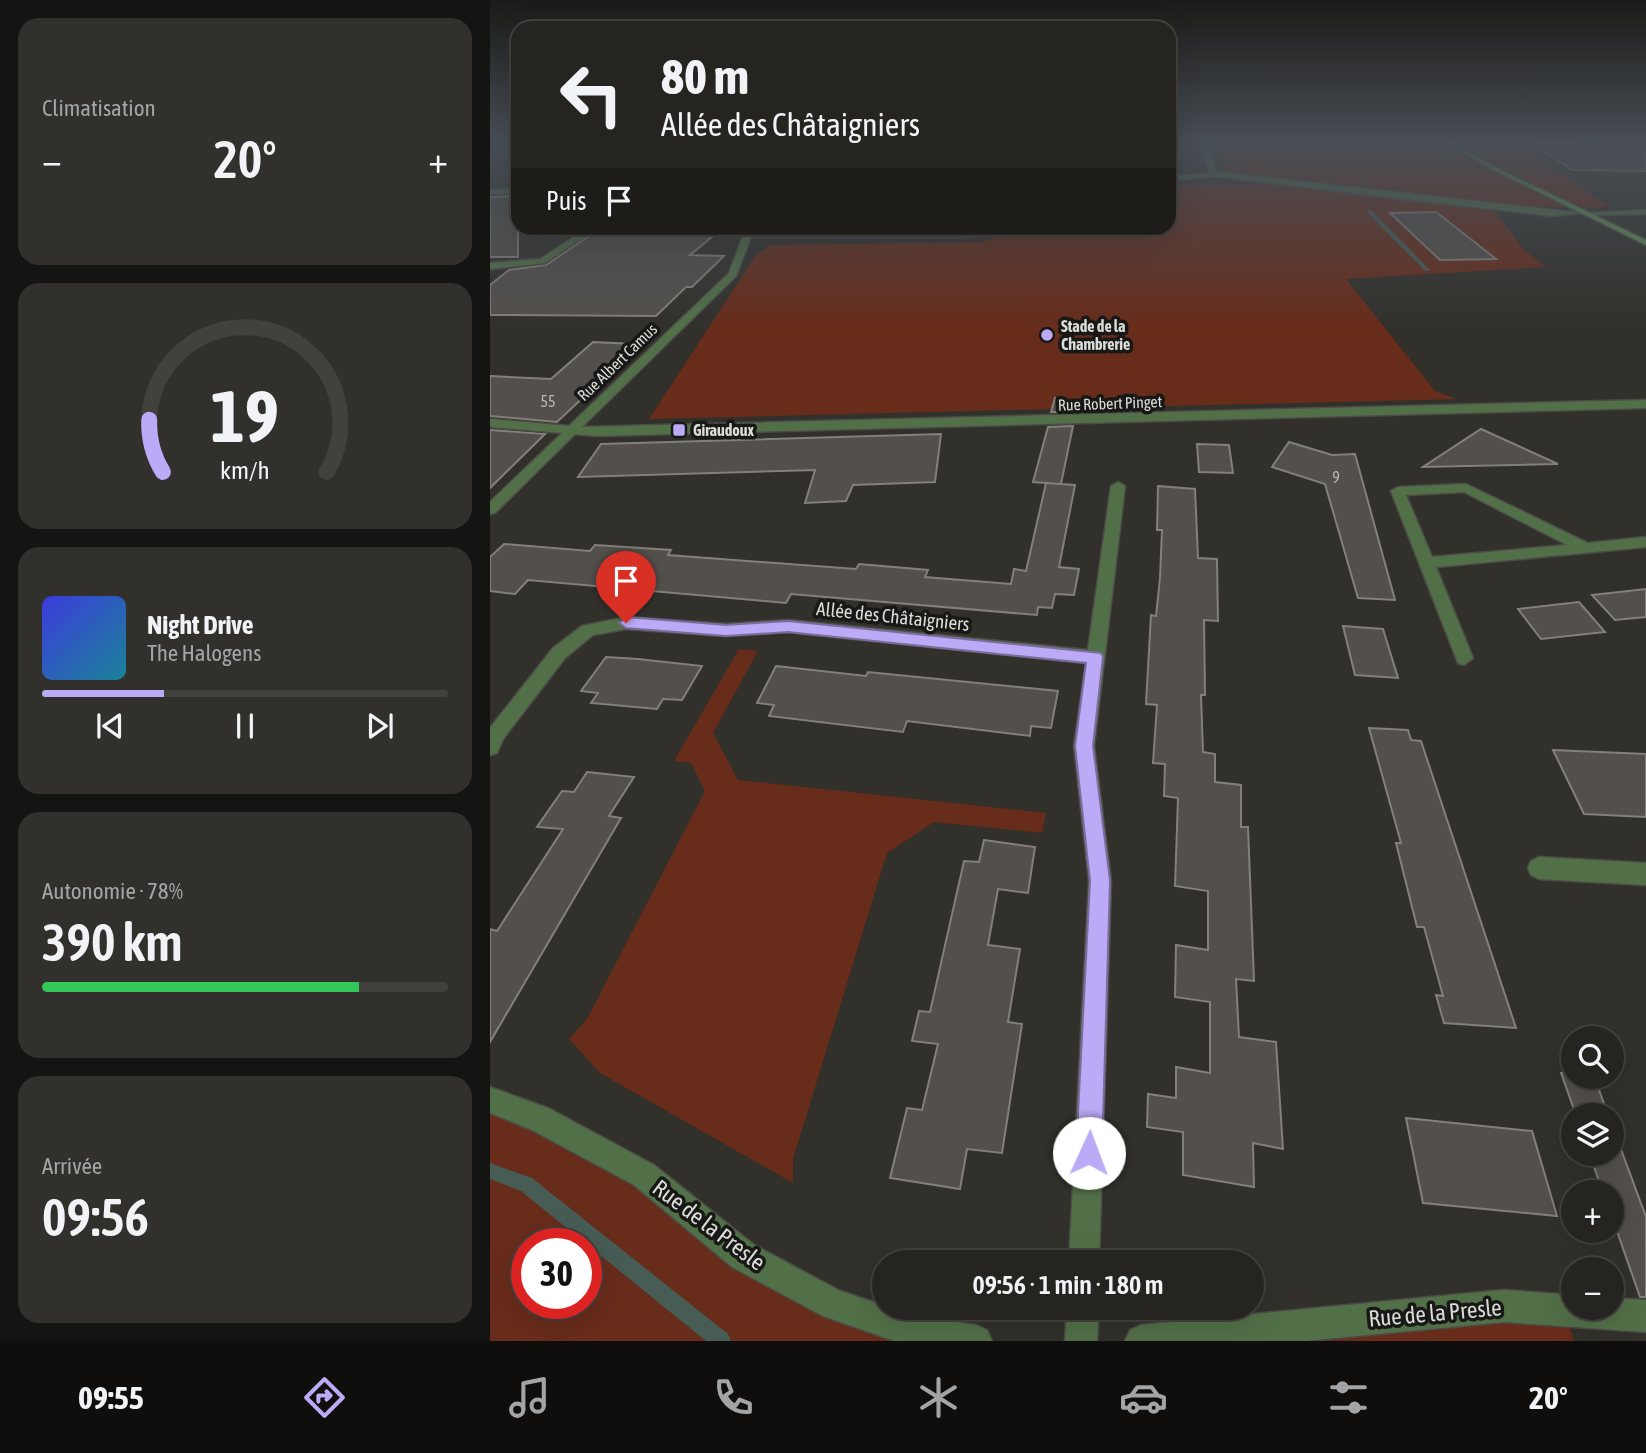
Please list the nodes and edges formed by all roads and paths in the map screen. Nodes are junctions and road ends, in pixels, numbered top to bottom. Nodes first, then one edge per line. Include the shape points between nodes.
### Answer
1 (1463, 204) edge
2 (1560, 204) edge
3 (1569, 204) edge
4 (1646, 212) edge
5 (1577, 213) junction
6 (1591, 213) junction
7 (583, 235) edge
8 (748, 235) edge
9 (1646, 243) edge
10 (492, 267) edge
11 (1644, 406) edge
12 (490, 423) edge
13 (574, 428) junction
14 (1118, 486) dead end
15 (490, 510) edge
16 (1646, 542) edge
17 (1586, 548) junction
18 (1427, 564) junction
19 (1095, 657) junction
20 (1464, 658) dead end
21 (490, 747) edge
22 (1539, 868) dead end
23 (1646, 874) edge
24 (490, 1100) edge
25 (1085, 1250) edge
26 (1646, 1316) edge
27 (1082, 1320) edge
28 (976, 1341) edge
29 (1081, 1341) edge
30 (1141, 1341) edge

1 - 5 street
2 - 5 main road
3 - 6 main road
4 - 6 street
5 - 9 main road
6 - 9 main road
7 - 10 street via 553,256
8 - 13 street, Rue Albert Camus via 733,274
11 - 13 street, Rue Robert Pinget via 596,432
12 - 13 street, Rue Robert Pinget
13 - 15 street, Rue Albert Camus
14 - 19 street
16 - 17 street
17 - 18 street
17 - 18 street via 1466,488 1398,491
18 - 20 street
19 - 21 street, Allée des Châtaigniers via 788,626 726,630 626,623 588,630 559,653
19 - 25 street via 1084,746 1100,881
22 - 23 street
24 - 28 street, Rue de la Presle via 540,1119 643,1174 743,1256 834,1305 916,1332
26 - 30 street, Rue de la Presle via 1504,1306
27 - 29 street

